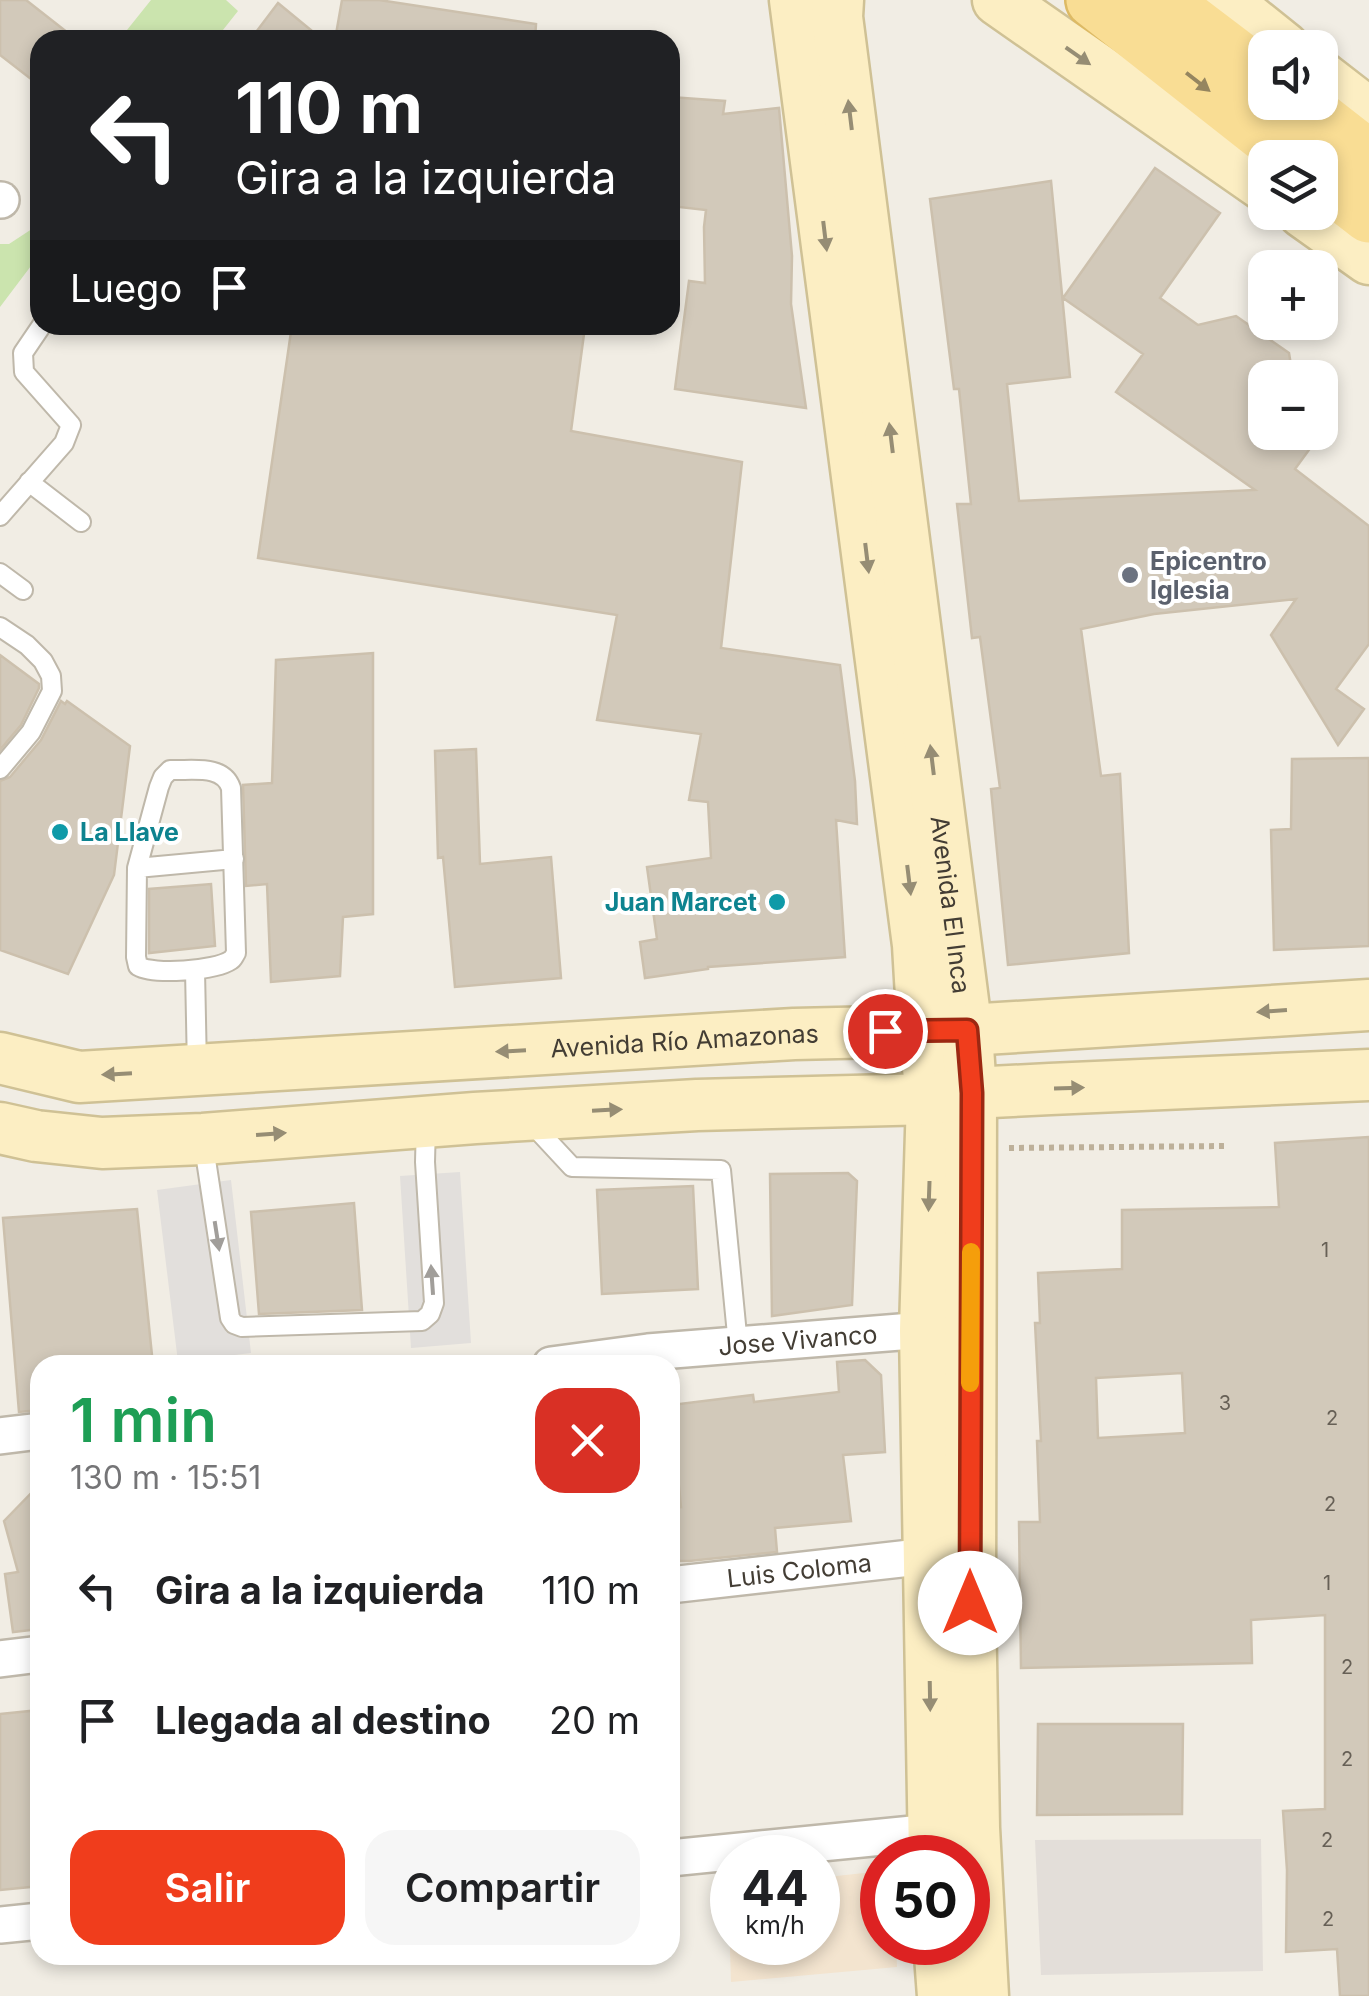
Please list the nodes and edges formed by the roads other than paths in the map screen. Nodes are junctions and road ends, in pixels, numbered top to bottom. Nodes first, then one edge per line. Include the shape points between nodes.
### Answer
1 (998, 0) edge
2 (1094, 0) edge
3 (1162, 0) edge
4 (1224, 0) edge
5 (829, 4) edge
6 (1262, 30) edge
7 (1248, 65) edge
8 (1338, 90) edge
9 (1369, 114) edge
10 (1319, 120) edge
11 (1272, 140) edge
12 (1369, 158) edge
13 (1248, 174) edge
14 (1338, 191) edge
15 (1369, 215) edge
16 (1328, 230) edge
17 (1369, 259) edge
18 (35, 335) edge
19 (28, 482) junction
20 (0, 516) edge
21 (81, 522) dead end
22 (0, 573) edge
23 (23, 590) dead end
24 (0, 627) edge
25 (0, 769) edge
26 (234, 859) junction
27 (137, 868) junction
28 (195, 970) junction
29 (1369, 1005) edge
30 (945, 1030) junction
31 (0, 1058) edge
32 (198, 1070) junction
33 (1369, 1075) edge
34 (952, 1096) junction
35 (524, 1115) junction
36 (426, 1123) junction
37 (0, 1128) edge
38 (203, 1140) junction
39 (924, 1330) junction
40 (738, 1345) junction
41 (626, 1355) edge
42 (30, 1432) edge
43 (0, 1436) edge
44 (928, 1556) junction
45 (680, 1584) edge
46 (30, 1655) edge
47 (0, 1659) edge
48 (947, 1835) edge
49 (947, 1835) edge
50 (860, 1845) edge
51 (680, 1857) edge
52 (30, 1922) edge
53 (0, 1925) edge
54 (941, 1965) edge
55 (976, 1965) edge
56 (943, 1996) edge
57 (983, 1996) edge

1 -> 13 main road
2 -> 11 main road
3 - 7 main road
4 - 6 main road
5 - 30 main road, Avenida El Inca
8 - 9 main road
10 - 12 main road
14 - 15 main road
16 - 17 main road
18 - 19 lane via 23,353 24,372 71,425 64,443
19 - 20 lane
19 - 21 lane
22 - 23 lane
24 - 25 lane via 43,661 52,691 32,732
26 - 27 lane
26 - 27 lane via 227,778 170,770
26 - 28 lane via 236,953
27 - 28 lane via 138,966 148,972
28 - 32 lane
29 -> 30 main road, Avenida Río Amazonas
30 -> 32 main road, Avenida Río Amazonas
30 - 34 main road, Avenida El Inca
32 -> 31 main road, Avenida Río Amazonas via 79,1077
34 -> 33 main road
35 -> 34 main road
34 -> 39 main road, Avenida El Inca
34 - 48 main road, Avenida El Inca via 970,1603
35 - 36 main road
35 - 40 lane via 572,1168 721,1170
38 -> 36 main road
38 -> 36 lane via 234,1324 422,1321 434,1303
37 - 38 main road via 102,1142
39 - 40 street, Jose Vivanco
39 - 44 main road, Avenida El Inca
40 - 41 street, Jose Vivanco
42 - 43 street
44 - 45 street, Luis Coloma
44 -> 49 main road, Avenida El Inca
46 - 47 street
50 - 51 street
52 - 53 street
54 - 56 main road
55 - 57 main road, Avenida El Inca

